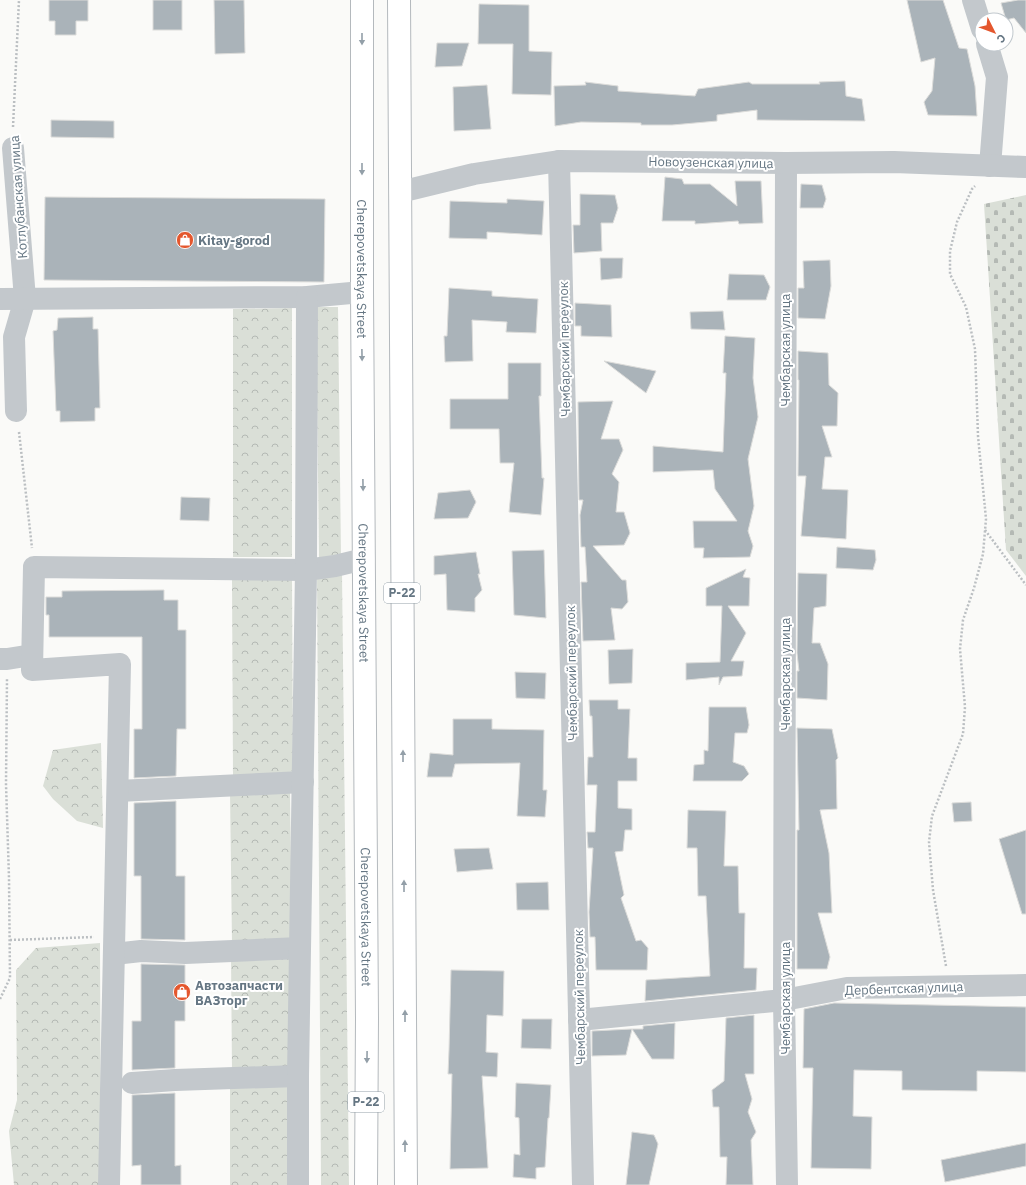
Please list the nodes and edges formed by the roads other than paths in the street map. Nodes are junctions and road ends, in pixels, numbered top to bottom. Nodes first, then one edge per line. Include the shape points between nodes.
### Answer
1 (362, 0) edge
2 (399, 0) edge
3 (973, 0) edge
4 (977, 12) edge
5 (989, 52) edge
6 (12, 148) road end
7 (559, 161) junction
8 (786, 163) junction
9 (990, 166) junction
10 (1026, 167) edge
11 (400, 192) junction
12 (362, 292) junction
13 (306, 297) junction
14 (0, 299) edge
15 (25, 299) junction
16 (16, 411) road end
17 (364, 559) junction
18 (306, 570) junction
19 (32, 655) junction
20 (3, 659) edge
21 (303, 782) junction
22 (118, 791) junction
23 (300, 948) junction
24 (114, 954) junction
25 (1026, 985) edge
26 (784, 1000) junction
27 (579, 1020) junction
28 (298, 1076) junction
29 (132, 1083) dead end
30 (109, 1185) edge
31 (298, 1185) edge
32 (366, 1185) edge
33 (406, 1185) edge
34 (583, 1185) edge
35 (787, 1185) edge

1 -> 12 highway, Cherepovetskaya Street / Р-22
2 - 11 highway, Р-22
3 - 4 street
5 - 9 street via 997,78
6 - 15 street, Котлубанская улица
7 - 8 street, Новоузенская улица
7 - 11 street, Новоузенская улица via 474,174
7 - 27 street, Чембарский переулок
8 - 9 street, Новоузенская улица via 894,162
8 - 26 street, Чембарская улица
9 - 10 street, Новоузенская улица
33 -> 11 highway, Р-22
12 - 13 street
12 -> 17 highway, Cherepovetskaya Street / Р-22
13 - 15 street
13 - 18 street
14 - 15 street
15 - 16 street via 14,337
17 - 18 street
17 -> 32 highway, Cherepovetskaya Street / Р-22
18 - 19 street via 34,567
18 - 21 street
19 - 20 street
19 - 22 street via 32,670 120,664
21 - 22 street
21 - 23 street
22 - 24 street
23 - 24 street via 185,953 141,951
23 - 28 street
24 - 30 street
25 - 26 street, Дербентская улица via 847,988
26 - 27 street, Дербентская улица
26 - 35 street, Чембарская улица
27 - 34 street, Чембарский переулок
28 - 29 street
28 - 31 street

